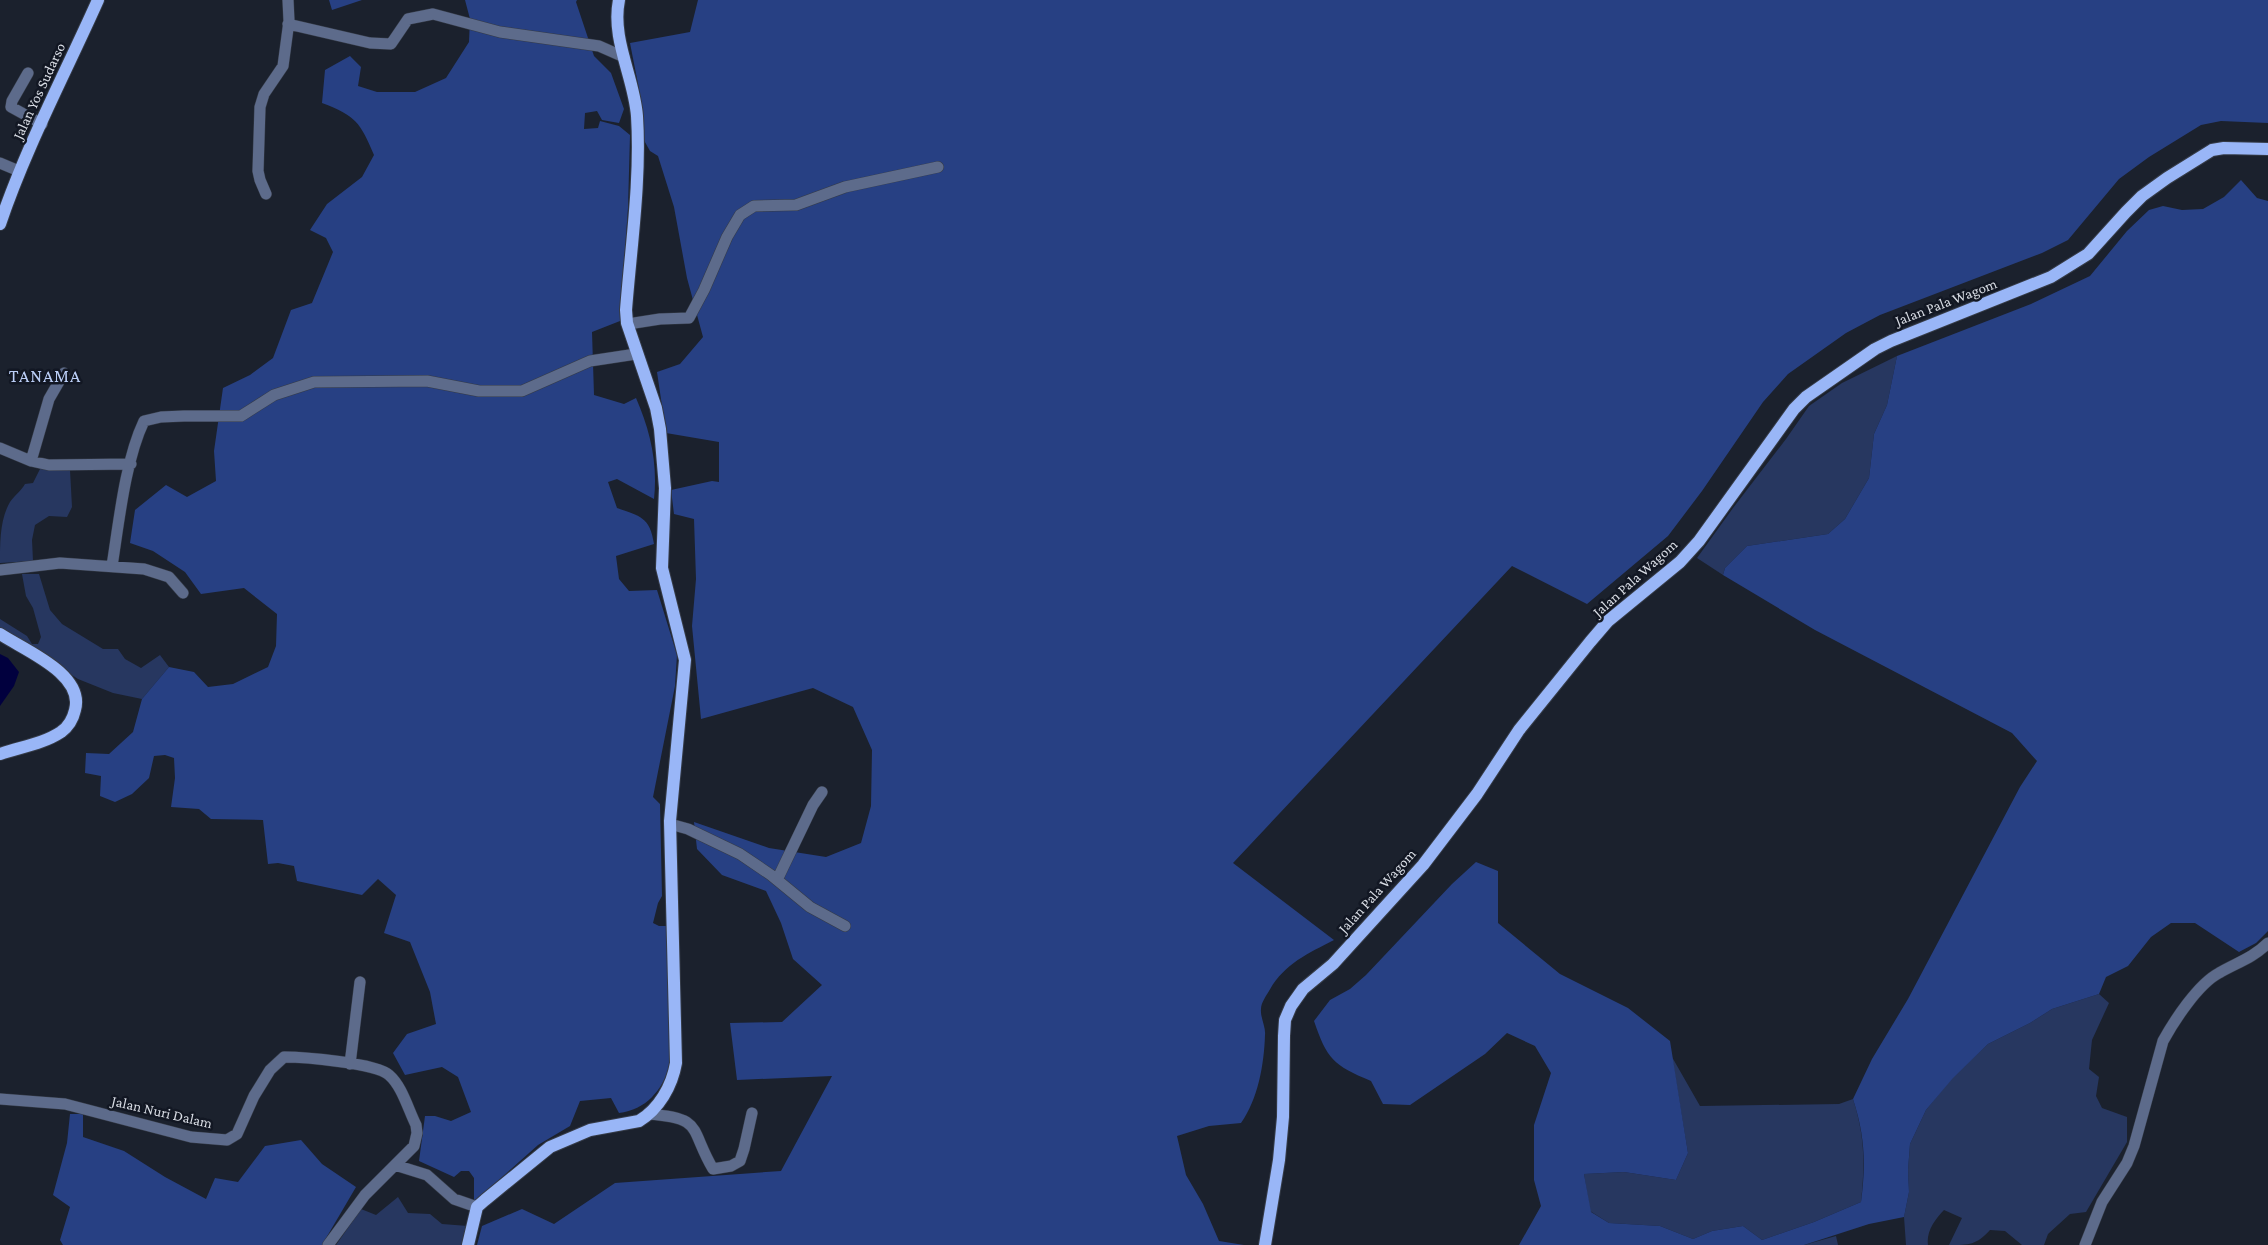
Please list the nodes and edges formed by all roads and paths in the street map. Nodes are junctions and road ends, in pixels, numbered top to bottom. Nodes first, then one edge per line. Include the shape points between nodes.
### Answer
1 (98, 0) edge
2 (288, 0) edge
3 (619, 0) edge
4 (288, 24) junction
5 (624, 56) junction
6 (28, 73) dead end
7 (42, 124) junction
8 (2268, 149) edge
9 (0, 163) edge
10 (938, 167) dead end
11 (19, 171) junction
12 (266, 194) dead end
13 (0, 224) edge
14 (628, 324) junction
15 (636, 354) junction
16 (64, 373) dead end
17 (0, 448) edge
18 (31, 461) junction
19 (131, 464) junction
20 (112, 566) junction
21 (0, 570) edge
22 (183, 593) dead end
23 (0, 634) edge
24 (0, 754) edge
25 (822, 792) dead end
26 (670, 824) junction
27 (777, 880) junction
28 (845, 926) dead end
29 (2268, 943) edge
30 (360, 982) dead end
31 (350, 1064) junction
32 (0, 1099) edge
33 (752, 1113) dead end
34 (648, 1114) junction
35 (395, 1165) junction
36 (477, 1207) junction
37 (328, 1245) edge
38 (468, 1245) edge
39 (1265, 1245) edge
40 (2085, 1245) edge

1 - 7 main road, Jalan Yos Sudarso
2 - 4 street
3 - 5 main road via 618,36
4 - 5 street via 370,43 391,44 408,19 433,14 500,32 599,46
4 - 12 street via 282,71 265,91 260,107 258,170
5 - 14 main road via 635,97 637,136 626,310
6 - 7 street via 11,107
7 - 11 main road, Jalan Yos Sudarso
8 - 39 main road, Jalan Pala Wagom via 2212,150 2142,196 2076,263 2051,277 1874,349 1794,409 1699,541 1590,642 1520,730 1423,865 1332,964 1303,989 1291,1006 1285,1020 1279,1160
9 - 11 street
10 - 14 street via 845,187 796,205 754,206 740,215 727,237 689,318
11 - 13 main road, Jalan Yos Sudarso
14 - 15 main road
15 - 19 street via 590,361 522,391 479,391 427,381 314,382 274,395 241,416 184,416 144,421
15 - 26 main road via 656,408 660,429 665,488 662,568 685,660
16 - 18 street via 48,399
17 - 18 street
18 - 19 street via 55,466
19 - 20 street
20 - 21 street via 60,563
20 - 22 street via 158,572 169,577
23 - 24 main road via 62,674 76,692 74,716 63,731
25 - 27 street
26 - 27 street via 740,854
26 - 34 main road via 676,1063 665,1094
27 - 28 street via 810,907
29 - 40 street via 2256,954 2217,974 2194,996 2170,1028 2163,1041 2134,1146 2102,1202
30 - 31 street
31 - 32 street, Jalan Nuri Dalam via 284,1057 270,1070 254,1096 237,1134 227,1140 192,1137 64,1104
31 - 35 street, Jalan Nuri Dalam via 380,1069 388,1074 416,1125 416,1145
33 - 34 street via 740,1161 713,1169 694,1128 685,1120
34 - 36 main road via 639,1121 580,1133 550,1147
35 - 36 street via 427,1176 454,1199
35 - 37 street, Jalan Nuri Dalam via 351,1211
36 - 38 main road

